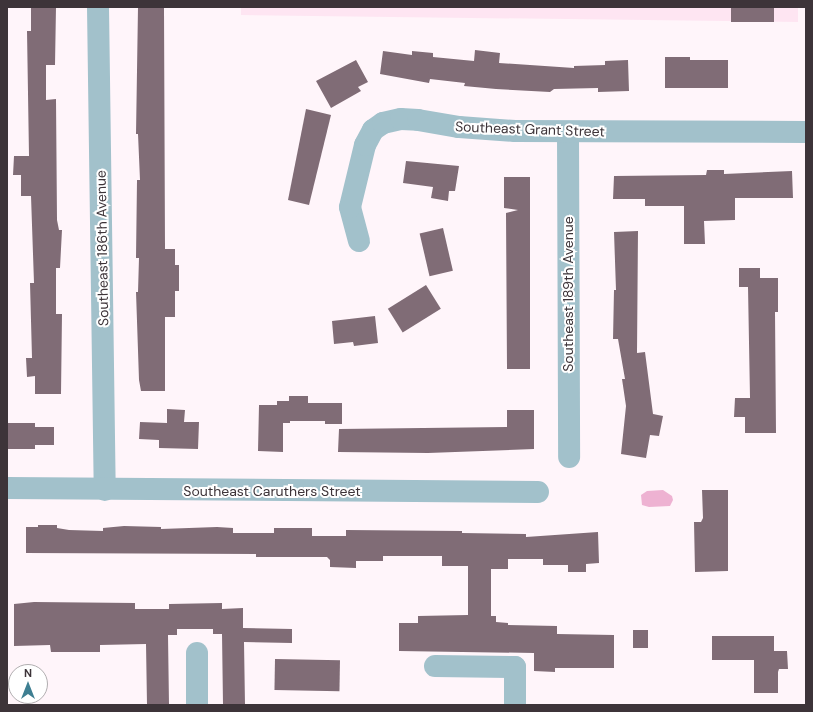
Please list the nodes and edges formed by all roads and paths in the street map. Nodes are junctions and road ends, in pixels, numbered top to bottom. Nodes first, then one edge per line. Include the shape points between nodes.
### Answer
1 (98, 7) edge
2 (568, 132) junction
3 (806, 132) edge
4 (359, 241) dead end
5 (569, 457) dead end
6 (7, 488) edge
7 (105, 490) junction
8 (538, 492) dead end
9 (197, 653) dead end
10 (435, 666) dead end
11 (197, 705) edge
12 (515, 705) edge

1 - 7 street, Southeast 186th Avenue
2 - 3 street, Southeast Grant Street
2 - 4 street, Southeast Grant Street via 459,127 401,119 383,123 373,130 365,145 350,207
2 - 5 street, Southeast 189th Avenue
6 - 7 street, Southeast Caruthers Street
7 - 8 street, Southeast Caruthers Street
9 - 11 street
10 - 12 street via 515,667

